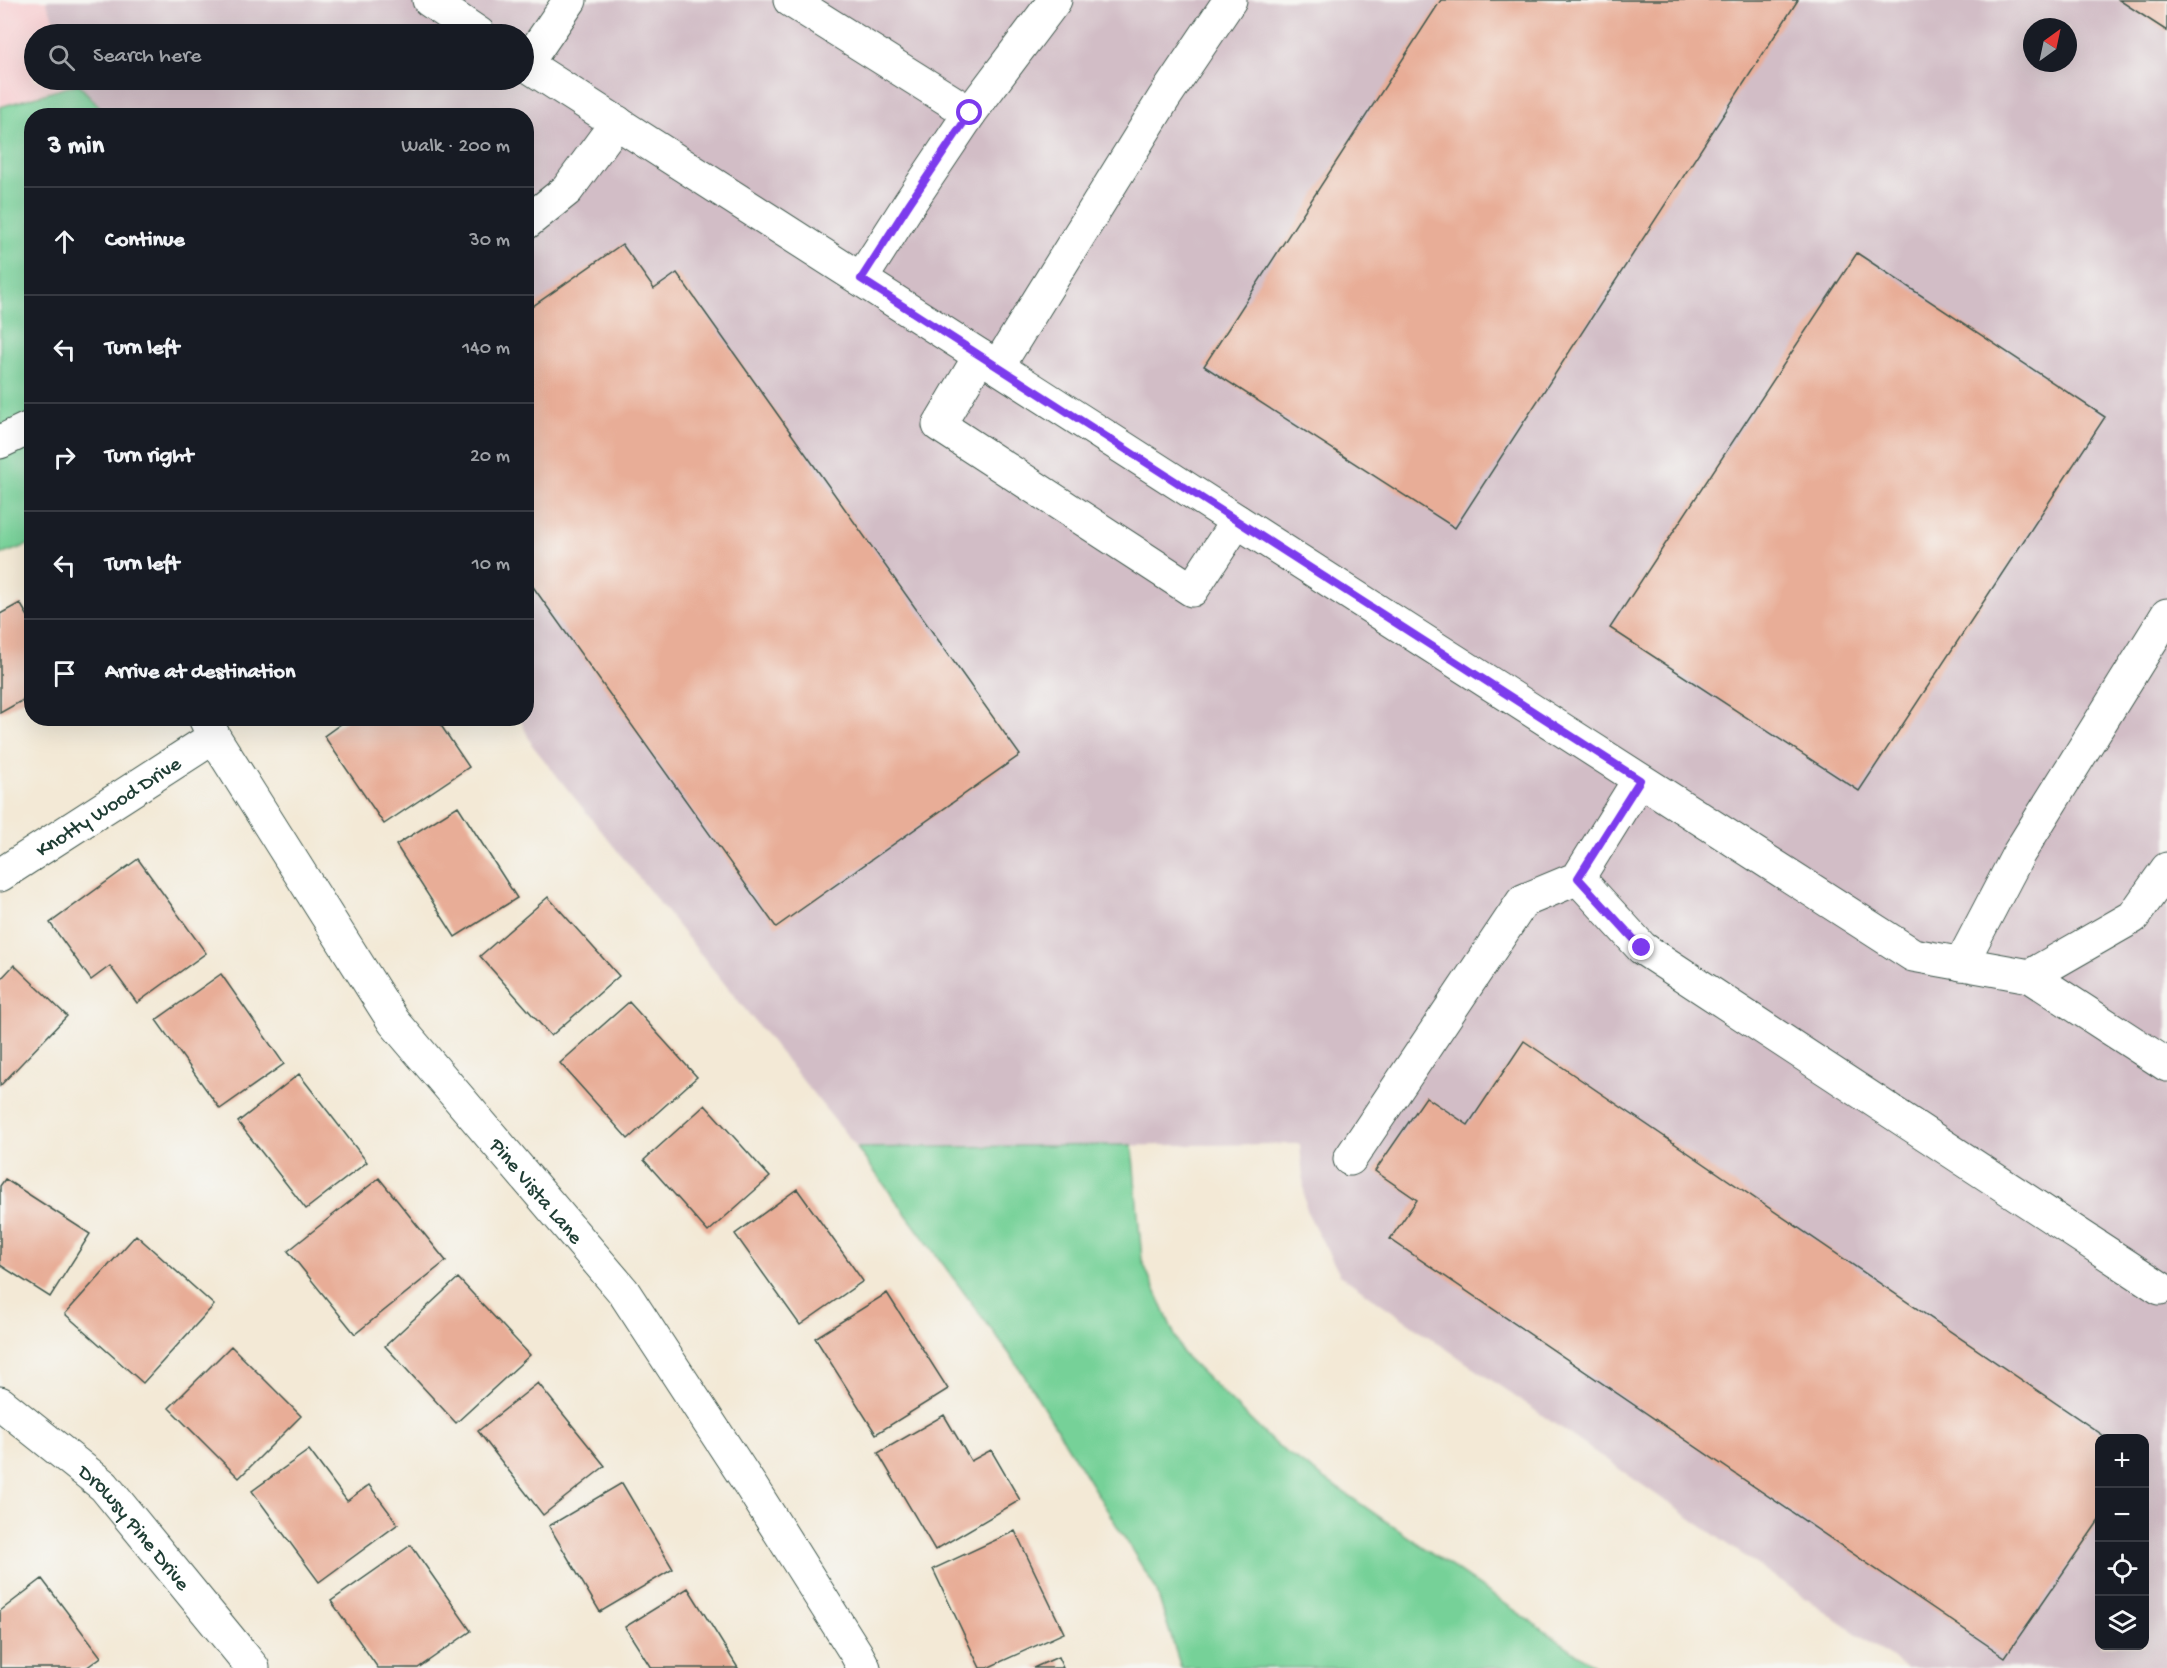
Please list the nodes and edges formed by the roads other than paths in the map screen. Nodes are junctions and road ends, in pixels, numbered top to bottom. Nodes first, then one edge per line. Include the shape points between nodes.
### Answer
1 (429, 0) edge
2 (570, 0) edge
3 (790, 0) edge
4 (1055, 0) edge
5 (1230, 0) edge
6 (465, 24) edge
7 (534, 50) edge
8 (534, 69) edge
9 (970, 113) junction
10 (617, 122) junction
11 (534, 217) edge
12 (861, 279) junction
13 (989, 361) junction
14 (24, 430) edge
15 (0, 442) edge
16 (1237, 521) junction
17 (2167, 615) edge
18 (210, 728) edge
19 (1640, 780) junction
20 (2167, 869) edge
21 (0, 876) edge
22 (1578, 878) junction
23 (1961, 964) junction
24 (2030, 976) junction
25 (2167, 1065) edge
26 (1350, 1159) dead end
27 (2160, 1288) dead end
28 (0, 1403) edge
29 (253, 1668) edge
30 (864, 1668) edge

1 - 6 street
2 - 7 street
3 - 9 street
4 - 9 street
5 - 13 street
8 - 10 street
9 - 12 street
10 - 11 street via 567,190
10 - 12 street
12 - 13 street
13 - 16 street
13 - 16 street via 939,426 1192,590
14 - 15 street
16 - 19 street
17 - 23 street via 2019,853
18 - 21 street, Knotty Wood Drive
18 - 30 street, Pine Vista Lane via 394,1022 623,1291
19 - 22 street
19 - 23 street via 1912,955
20 - 24 street via 2133,918
22 - 26 street via 1523,901
22 - 27 street via 1642,948
23 - 24 street
24 - 25 street
28 - 29 street, Drowsy Pine Drive via 104,1486

